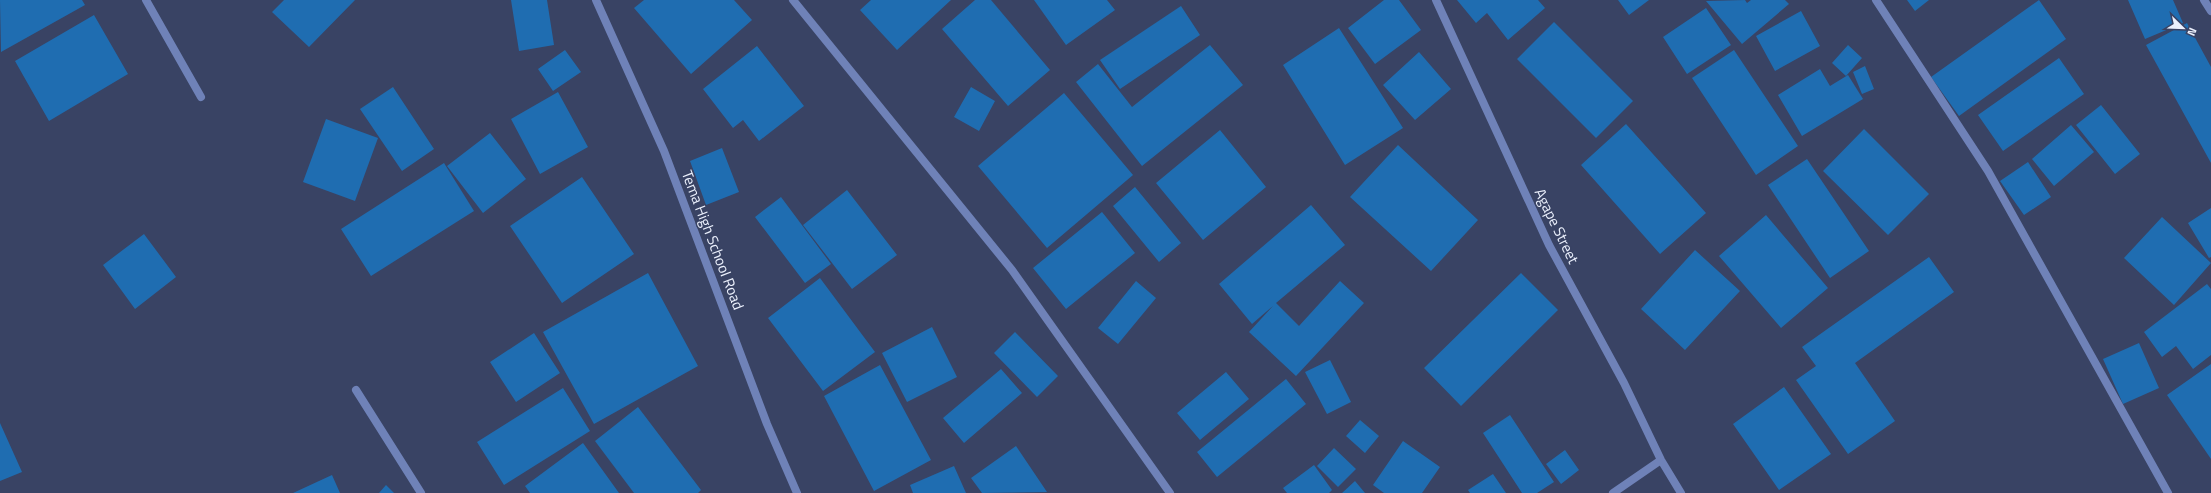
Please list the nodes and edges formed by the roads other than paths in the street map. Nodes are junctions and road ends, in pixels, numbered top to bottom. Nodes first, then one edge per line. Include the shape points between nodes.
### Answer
1 (146, 0) edge
2 (596, 0) edge
3 (793, 0) edge
4 (1436, 0) edge
5 (1876, 0) edge
6 (2204, 0) edge
7 (2211, 11) edge
8 (201, 97) dead end
9 (356, 390) dead end
10 (1661, 460) junction
11 (421, 493) edge
12 (797, 493) edge
13 (1170, 493) edge
14 (1613, 493) edge
15 (1682, 493) edge
16 (2168, 493) edge

1 - 8 street
2 - 12 street, Tema High School Road via 664,151 768,424
3 - 13 street via 1012,270
4 - 10 street, Agape Street via 1549,245 1624,382
5 - 16 street via 1988,171
6 - 7 street
9 - 11 street
10 - 14 street
10 - 15 street, Agape Street

